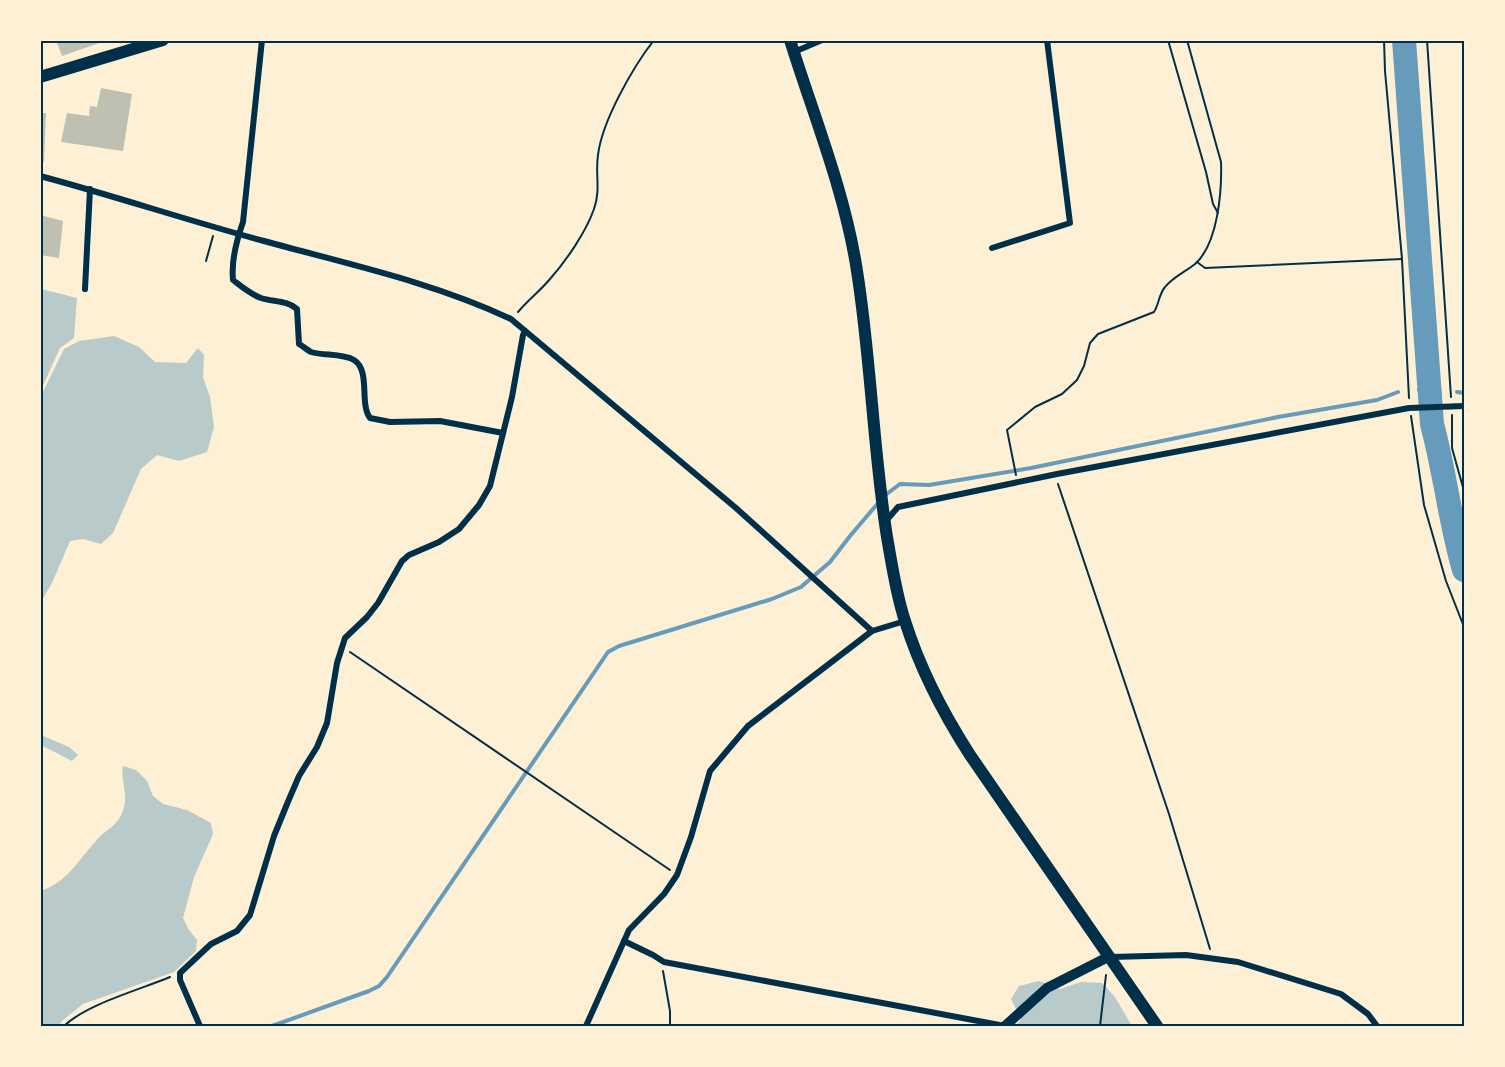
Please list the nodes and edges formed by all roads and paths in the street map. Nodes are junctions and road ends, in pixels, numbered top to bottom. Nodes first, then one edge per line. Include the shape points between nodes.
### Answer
1 (163, 40) edge
2 (262, 40) edge
3 (654, 40) edge
4 (822, 40) edge
5 (1047, 40) edge
6 (1168, 40) edge
7 (1187, 40) edge
8 (1384, 40) edge
9 (1427, 40) edge
10 (792, 46) edge
11 (40, 77) edge
12 (40, 176) edge
13 (90, 189) junction
14 (1218, 213) junction
15 (216, 227) junction
16 (238, 234) junction
17 (992, 248) dead end
18 (1402, 259) junction
19 (206, 261) dead end
20 (1197, 262) junction
21 (85, 289) dead end
22 (511, 319) junction
23 (525, 331) junction
24 (1448, 406) junction
25 (1464, 406) edge
26 (1412, 408) junction
27 (503, 433) junction
28 (1057, 474) junction
29 (1016, 477) dead end
30 (1464, 491) edge
31 (884, 516) junction
32 (905, 621) junction
33 (1464, 627) edge
34 (872, 631) junction
35 (342, 648) junction
36 (677, 875) junction
37 (624, 941) junction
38 (1108, 957) junction
39 (1213, 958) junction
40 (664, 962) junction
41 (180, 974) junction
42 (64, 1026) edge
43 (200, 1026) edge
44 (586, 1026) edge
45 (670, 1026) edge
46 (1005, 1026) edge
47 (1100, 1026) edge
48 (1157, 1026) edge
49 (1377, 1026) edge

1 - 11 highway
2 - 16 street via 243,222
3 - 22 path via 605,129 598,155 598,194 593,212 569,254
4 - 10 street
5 - 17 street via 1070,223
6 - 14 path
7 - 14 path via 1221,162
8 - 18 path
9 - 24 path
10 - 31 highway via 844,210 857,269
12 - 13 street
13 - 15 street
13 - 21 street
14 - 20 path via 1212,235
15 - 16 street
15 - 19 path
16 - 22 street via 406,280 477,303
16 - 27 street via 233,280 261,298 292,304 297,309 299,344 310,352 352,358 359,364 370,418 390,422 440,421
18 - 20 path via 1205,268
18 - 26 path
20 - 29 path via 1166,285 1154,312 1098,334 1090,343 1077,380 1007,430
22 - 23 street
23 - 27 street
23 - 34 street via 736,508
24 - 25 street
24 - 26 street
24 - 30 path via 1452,448
26 - 28 street
26 - 33 path via 1424,505
27 - 35 street via 490,486 479,506 459,529 402,561 378,603 350,631
28 - 31 street via 898,507
28 - 39 path
31 - 32 highway
32 - 34 street
32 - 38 highway via 946,718
34 - 36 street via 748,726 710,771
35 - 36 path
35 - 41 street via 327,723 286,804 250,915 237,931 211,944
36 - 37 street
37 - 40 street
37 - 44 street
38 - 39 street
38 - 46 main road via 1047,988
38 - 47 path
38 - 48 highway
39 - 49 street via 1341,994
40 - 45 path
40 - 46 street
41 - 42 path via 89,1010
41 - 43 street

